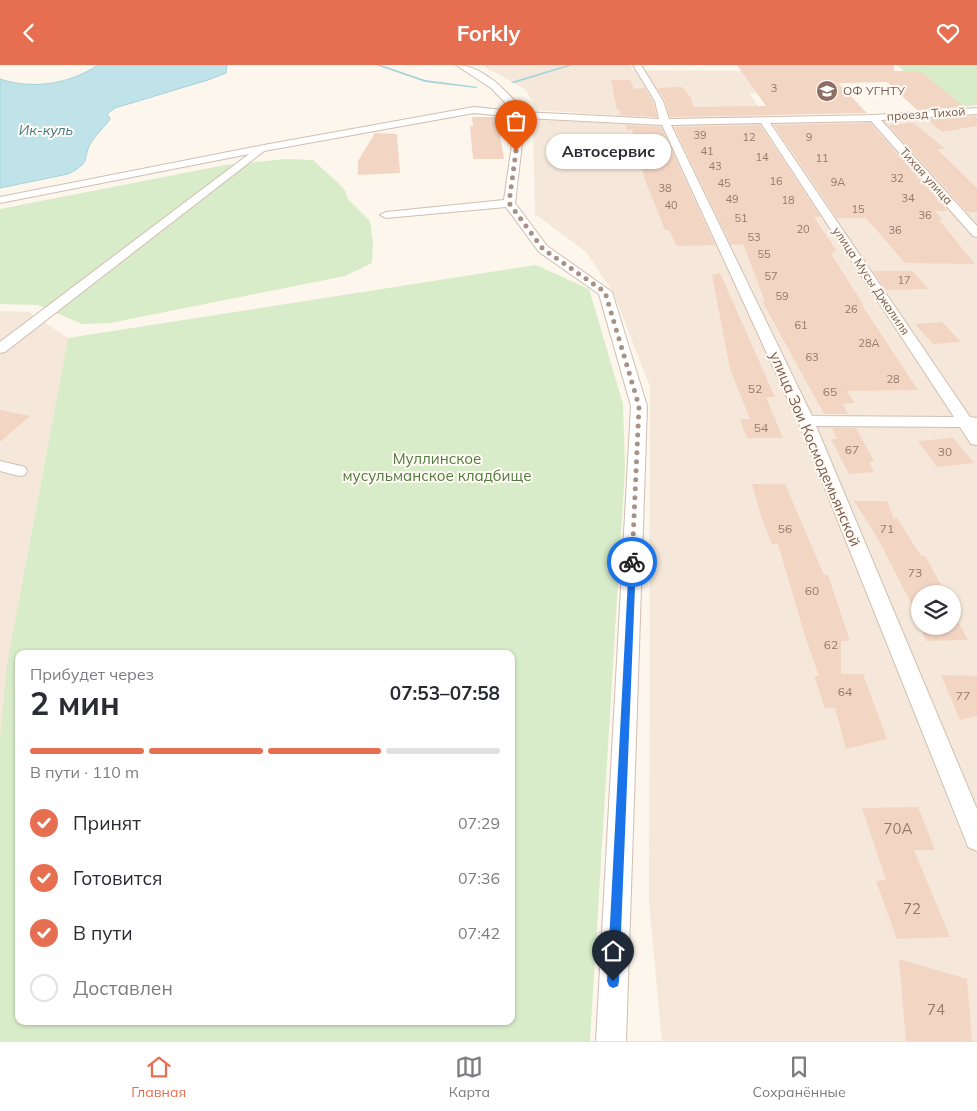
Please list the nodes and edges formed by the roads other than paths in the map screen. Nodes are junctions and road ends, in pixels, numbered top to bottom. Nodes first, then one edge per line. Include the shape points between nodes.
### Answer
1 (460, 65) edge
2 (638, 65) edge
3 (977, 111) edge
4 (522, 115) junction
5 (874, 118) junction
6 (764, 121) junction
7 (665, 122) junction
8 (264, 148) junction
9 (0, 200) edge
10 (509, 203) junction
11 (386, 215) dead end
12 (977, 233) edge
13 (0, 349) edge
14 (806, 421) junction
15 (971, 422) edge
16 (977, 440) edge
17 (0, 466) edge
18 (19, 471) dead end
19 (977, 839) edge
20 (610, 1041) edge

1 - 4 street via 502,91
2 - 7 street, улица Зои Космодемьянской via 659,101
3 - 5 street, проезд Тихой
4 - 7 street, проезд Тихой
4 - 8 street, проезд Тихой via 474,110
4 - 10 street
5 - 6 street, проезд Тихой
5 - 12 street, Тихая улица
6 - 7 street, проезд Тихой
6 - 15 street, улица Мусы Джалиля
7 - 14 street, улица Зои Космодемьянской
8 - 9 street, проезд Тихой
8 - 13 street
10 - 11 street
10 - 20 street via 543,249 605,292 639,406
14 - 15 street
14 - 19 street, улица Зои Космодемьянской
15 - 16 street, улица Мусы Джалиля
17 - 18 street

